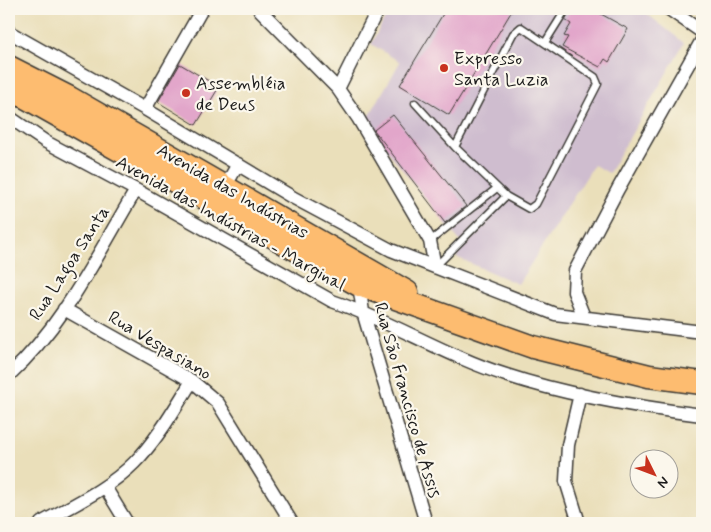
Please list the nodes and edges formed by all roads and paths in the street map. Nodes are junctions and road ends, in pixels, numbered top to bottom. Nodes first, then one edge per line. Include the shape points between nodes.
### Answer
1 (202, 9) edge
2 (259, 9) edge
3 (378, 9) edge
4 (566, 9) edge
5 (669, 9) edge
6 (9, 32) edge
7 (702, 32) edge
8 (702, 40) edge
9 (546, 41) junction
10 (9, 66) edge
11 (9, 88) edge
12 (338, 89) junction
13 (415, 103) dead end
14 (145, 109) junction
15 (9, 117) edge
16 (455, 147) junction
17 (238, 164) junction
18 (225, 187) junction
19 (497, 188) junction
20 (136, 190) junction
21 (506, 196) junction
22 (292, 197) junction
23 (280, 218) junction
24 (430, 241) junction
25 (412, 257) junction
26 (435, 267) junction
27 (359, 285) junction
28 (64, 308) junction
29 (363, 312) junction
30 (584, 317) junction
31 (455, 320) junction
32 (702, 332) edge
33 (9, 376) edge
34 (192, 381) junction
35 (702, 383) edge
36 (580, 394) junction
37 (702, 415) edge
38 (105, 487) junction
39 (41, 523) edge
40 (127, 523) edge
41 (292, 523) edge
42 (426, 523) edge
43 (579, 523) edge

1 - 14 street
2 - 12 street
3 - 12 street
4 - 9 lane
5 - 7 street
6 - 14 street
8 - 30 street via 575,272 574,292
9 - 16 lane via 524,27 515,31
9 - 21 lane via 596,77 598,84 534,206 526,209
10 - 18 highway, Avenida das Indústrias
11 - 27 highway, Avenida das Indústrias
12 - 24 street
13 - 16 lane
14 - 17 street
15 - 20 street, Avenida das Indústrias - Marginal via 46,142
16 - 19 lane
17 - 18 street
17 - 22 street
18 - 23 highway, Avenida das Indústrias
19 - 21 lane
19 - 24 lane
20 - 28 street, Rua Lagoa Santa
20 - 29 street, Avenida das Indústrias - Marginal via 332,301
21 - 26 lane
22 - 23 street
22 - 25 street via 391,250
23 - 31 highway, Avenida das Indústrias
24 - 25 street
24 - 26 street
25 - 26 street
26 - 30 street via 556,314
27 - 29 street, Rua São Francisco de Assis
27 - 31 highway, Avenida das Indústrias
28 - 33 street, Rua Lagoa Santa via 24,362
28 - 34 street, Rua Vespasiano
29 - 36 street, Avenida das Indústrias - Marginal via 505,375
29 - 42 street, Rua São Francisco de Assis
30 - 32 street
31 - 35 highway, Avenida das Indústrias via 588,362 649,376
34 - 38 street via 164,426 135,462
34 - 41 street, Rua Vespasiano via 218,402
36 - 37 street, Avenida das Indústrias - Marginal via 649,409
36 - 43 street via 568,445 566,481
38 - 39 street
38 - 40 street

